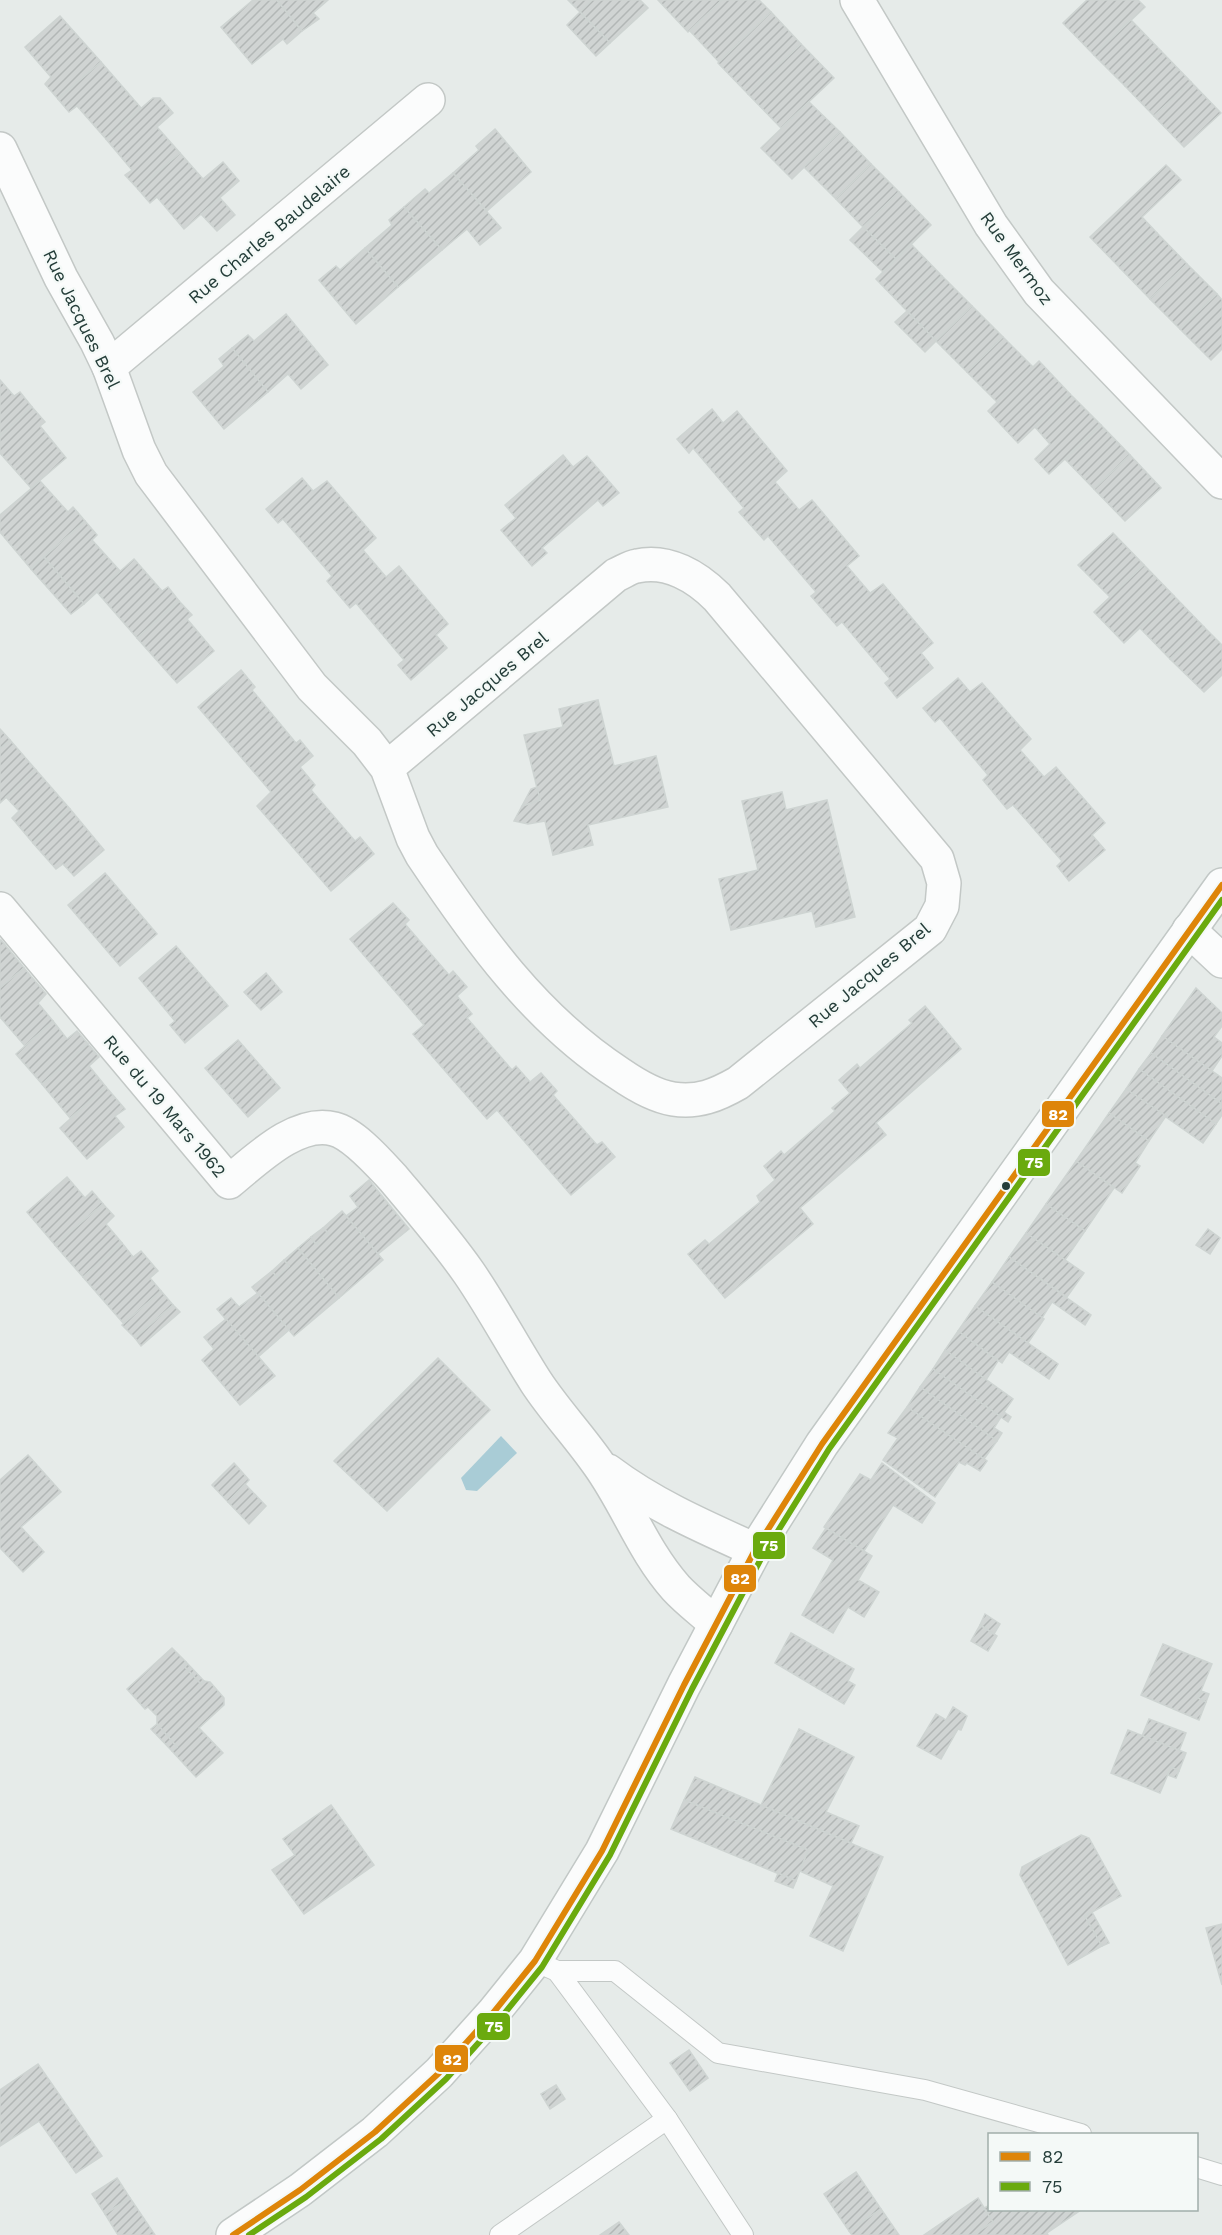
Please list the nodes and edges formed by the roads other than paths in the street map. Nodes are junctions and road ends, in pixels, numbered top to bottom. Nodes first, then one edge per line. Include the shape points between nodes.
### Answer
1 (857, 0) edge
2 (429, 100) dead end
3 (0, 149) edge
4 (109, 367) junction
5 (1222, 482) edge
6 (387, 768) junction
7 (1222, 885) edge
8 (0, 909) edge
9 (1189, 930) junction
10 (1222, 961) edge
11 (599, 1465) junction
12 (754, 1550) junction
13 (716, 1624) junction
14 (546, 1966) junction
15 (667, 2119) junction
16 (1078, 2133) edge
17 (1198, 2167) edge
18 (1222, 2175) edge
19 (233, 2235) edge
20 (500, 2235) edge
21 (743, 2235) edge

1 - 5 street, Rue Mermoz via 987,218 1039,292
2 - 4 street, Rue Charles Baudelaire
3 - 4 street, Rue Jacques Brel via 61,278
4 - 6 street, Rue Jacques Brel via 151,474 312,687
6 - 6 street, Rue Jacques Brel via 422,855 487,948 559,1027 597,1059 651,1092 673,1099 698,1100 738,1083 930,929 942,906 944,883 937,859 887,798 717,597 701,581 662,565 638,566 616,575
7 - 9 street
8 - 11 street, Rue du 19 Mars 1962 via 229,1182 269,1149 316,1127 336,1129 373,1157 470,1273 537,1383
9 - 10 street
9 - 12 street via 822,1444
11 - 12 street, Rue du 19 Mars 1962 via 643,1496
11 - 13 street, Rue du 19 Mars 1962 via 659,1565 676,1588
12 - 13 street
13 - 14 street
14 - 15 lane
14 - 16 lane via 615,1971 718,2054 925,2090
14 - 19 street via 493,2013 439,2073 375,2132
15 - 20 lane
15 - 21 lane
17 - 18 lane

